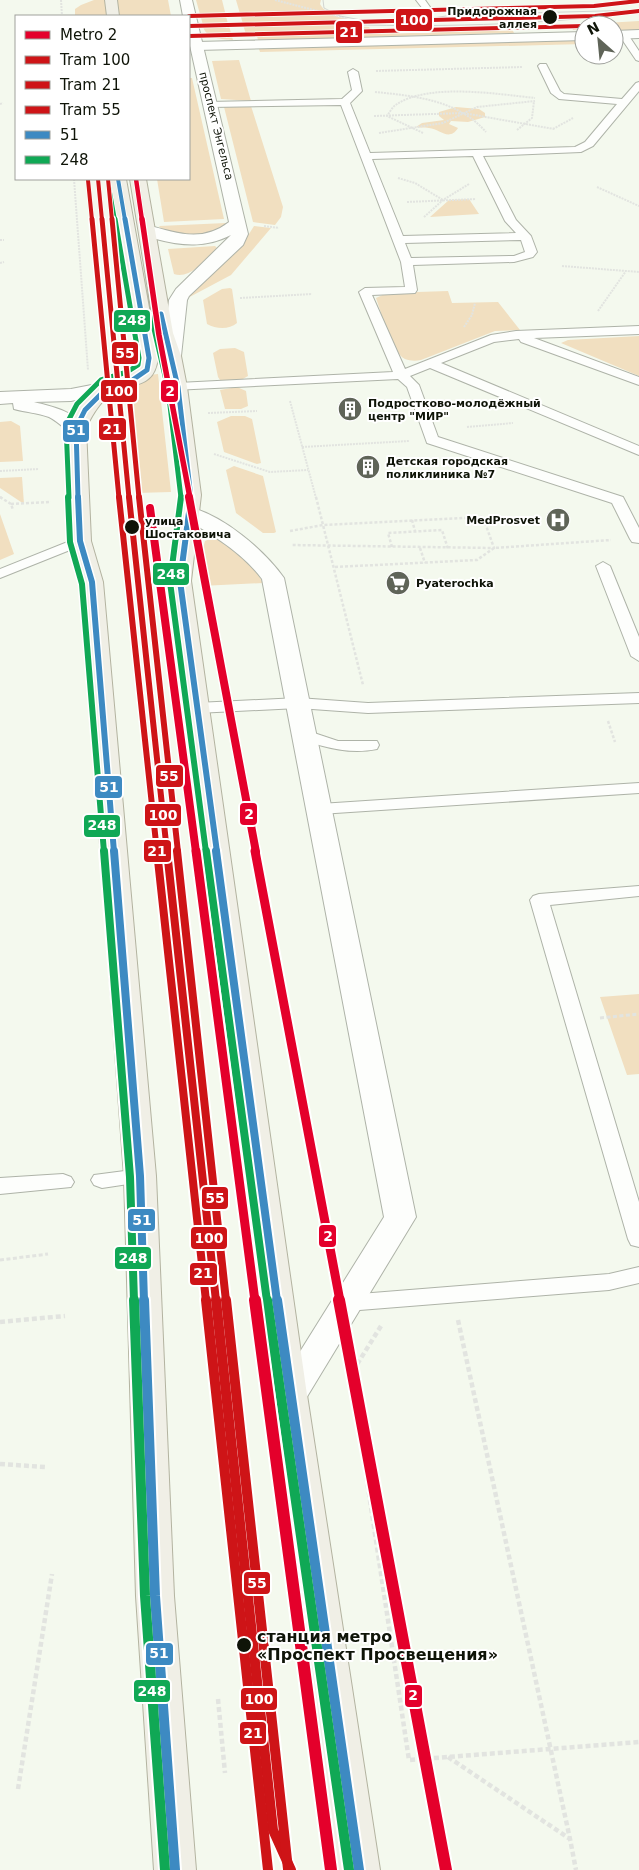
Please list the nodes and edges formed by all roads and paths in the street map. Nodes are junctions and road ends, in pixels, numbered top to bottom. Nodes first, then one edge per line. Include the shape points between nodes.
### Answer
1 (61, 0) edge
2 (110, 0) edge
3 (186, 0) edge
4 (275, 0) edge
5 (62, 15) edge
6 (112, 15) edge
7 (189, 15) edge
8 (190, 18) edge
9 (353, 20) dead end
10 (639, 34) edge
11 (624, 35) edge
12 (574, 36) edge
13 (624, 41) edge
14 (196, 46) junction
15 (639, 58) edge
16 (543, 66) joint
17 (353, 72) joint
18 (639, 85) edge
19 (357, 90) junction
20 (413, 96) junction
21 (544, 99) dead end
22 (539, 100) dead end
23 (606, 100) junction
24 (534, 101) junction
25 (345, 102) junction
26 (624, 102) junction
27 (211, 104) junction
28 (463, 113) junction
29 (387, 116) junction
30 (351, 117) junction
31 (528, 122) junction
32 (554, 128) junction
33 (412, 129) junction
34 (511, 133) dead end
35 (431, 135) dead end
36 (358, 136) junction
37 (592, 138) junction
38 (490, 139) dead end
39 (510, 151) junction
40 (476, 152) junction
41 (382, 155) junction
42 (366, 156) junction
43 (486, 173) junction
44 (74, 180) edge
45 (118, 180) edge
46 (138, 180) edge
47 (597, 187) dead end
48 (499, 198) junction
49 (443, 200) junction
50 (384, 203) junction
51 (639, 206) edge
52 (239, 222) junction
53 (147, 230) junction
54 (525, 236) junction
55 (460, 238) junction
56 (0, 240) edge
57 (4, 240) dead end
58 (398, 240) junction
59 (469, 260) junction
60 (0, 262) edge
61 (4, 262) dead end
62 (407, 262) junction
63 (562, 266) dead end
64 (626, 271) junction
65 (639, 272) edge
66 (312, 294) dead end
67 (240, 298) dead end
68 (598, 311) dead end
69 (639, 330) edge
70 (516, 335) junction
71 (172, 356) junction
72 (429, 363) junction
73 (80, 371) dead end
74 (401, 375) junction
75 (639, 381) edge
76 (178, 387) junction
77 (107, 388) junction
78 (500, 392) junction
79 (0, 398) edge
80 (290, 401) dead end
81 (0, 403) edge
82 (257, 411) dead end
83 (208, 413) dead end
84 (423, 414) junction
85 (561, 418) junction
86 (76, 428) junction
87 (430, 435) junction
88 (302, 446) junction
89 (639, 451) edge
90 (214, 454) dead end
91 (39, 469) dead end
92 (308, 470) junction
93 (0, 471) edge
94 (0, 497) edge
95 (140, 498) dead end
96 (52, 502) dead end
97 (11, 504) junction
98 (13, 510) dead end
99 (189, 512) junction
100 (142, 514) dead end
101 (412, 520) junction
102 (323, 524) junction
103 (290, 531) dead end
104 (415, 531) junction
105 (638, 539) edge
106 (80, 542) junction
107 (292, 545) dead end
108 (329, 545) junction
109 (392, 547) junction
110 (420, 548) junction
111 (494, 548) junction
112 (448, 549) junction
113 (424, 563) junction
114 (603, 566) dead end
115 (335, 567) junction
116 (0, 574) edge
117 (639, 656) edge
118 (639, 698) edge
119 (298, 703) junction
120 (197, 708) junction
121 (368, 708) junction
122 (304, 734) junction
123 (371, 745) dead end
124 (639, 788) edge
125 (320, 809) junction
126 (639, 891) edge
127 (639, 1014) edge
128 (575, 1020) junction
129 (140, 1176) junction
130 (102, 1180) dead end
131 (63, 1182) dead end
132 (0, 1186) edge
133 (639, 1239) edge
134 (48, 1254) dead end
135 (0, 1260) edge
136 (639, 1275) edge
137 (453, 1294) junction
138 (398, 1299) junction
139 (347, 1303) junction
140 (65, 1316) dead end
141 (0, 1322) edge
142 (290, 1395) junction
143 (0, 1464) edge
144 (44, 1468) dead end
145 (52, 1574) dead end
146 (218, 1700) dead end
147 (639, 1742) edge
148 (549, 1749) junction
149 (448, 1756) junction
150 (226, 1773) dead end
151 (18, 1789) dead end
152 (570, 1839) junction
153 (175, 1870) edge
154 (359, 1870) edge
155 (576, 1870) edge

1 - 5 path
2 - 6 main road
3 - 7 main road, проспект Энгельса
4 - 9 path
8 - 14 main road, проспект Энгельса
10 - 11 main road
12 - 14 main road
13 - 15 lane
14 - 27 main road, проспект Энгельса
16 - 17 path
16 - 23 lane via 556,93 562,97
17 - 19 lane
18 - 26 lane
19 - 20 path
19 - 25 lane
20 - 21 path via 484,93
20 - 28 path via 451,106
20 - 29 path via 398,102
22 - 24 path
23 - 26 lane
23 - 32 path
24 - 28 path via 477,107
24 - 31 path via 532,118
25 - 27 lane
25 - 30 lane
26 - 37 lane
27 - 52 main road, проспект Энгельса
28 - 29 path
28 - 31 path
28 - 33 path via 443,123
28 - 38 path via 480,123
29 - 30 path
29 - 33 path
30 - 36 lane
31 - 32 path
31 - 34 path
32 - 37 path
32 - 39 path
33 - 35 path
33 - 36 path
36 - 42 lane
37 - 39 lane via 589,144 577,150
39 - 40 lane
40 - 41 lane
40 - 43 lane
41 - 42 lane
41 - 49 path via 396,177 415,183
42 - 50 lane
43 - 48 lane
43 - 49 path
44 - 73 path via 88,370
45 - 77 main road via 149,358 147,370 141,376
46 - 53 main road, проспект Энгельса
47 - 51 path
48 - 49 path
48 - 54 lane via 511,221
49 - 50 path
49 - 58 path
50 - 58 lane
52 - 53 main road via 223,235 198,240 173,239
52 - 71 main road, проспект Энгельса via 237,241 186,288 178,300
53 - 71 main road, проспект Энгельса via 164,333
54 - 55 lane
54 - 59 lane via 531,252 529,256
55 - 58 lane
55 - 59 lane
56 - 57 path
58 - 62 lane
59 - 62 lane
60 - 61 path
62 - 74 lane via 411,290 365,292
63 - 64 path
64 - 65 path
64 - 68 path
66 - 67 path
69 - 70 lane
70 - 72 lane via 491,340
70 - 75 lane
71 - 76 main road, проспект Энгельса
72 - 74 lane
72 - 78 lane
74 - 76 lane
74 - 84 lane via 412,385
76 - 99 main road, проспект Энгельса
77 - 79 main road via 71,395
77 - 86 main road via 85,410
78 - 84 path
78 - 85 lane
80 - 88 path
81 - 86 main road via 38,407 56,413
82 - 83 path
84 - 87 lane
85 - 87 path
85 - 89 lane
86 - 106 main road
87 - 88 path
87 - 105 lane via 618,500
88 - 92 path
90 - 92 path via 270,472
91 - 93 path
92 - 102 path
94 - 97 path
95 - 100 path
96 - 97 path
97 - 98 path
99 - 119 main road via 250,550 273,578
99 - 120 main road, проспект Энгельса via 180,581
101 - 102 path
101 - 104 path
101 - 111 path via 483,517
102 - 103 path
102 - 108 path
104 - 109 path via 388,532
104 - 112 path via 442,530
105 - 111 path
106 - 116 lane
106 - 129 main road via 92,582
107 - 108 path
108 - 109 path
108 - 115 path
109 - 110 path
110 - 112 path
110 - 113 path
111 - 112 path
111 - 113 path via 477,560
113 - 115 path
114 - 117 lane
115 - 121 path
118 - 121 lane
119 - 120 lane
119 - 121 lane
119 - 122 main road
120 - 142 main road, проспект Энгельса
122 - 123 lane via 337,746
122 - 125 main road
124 - 125 lane
125 - 139 main road via 400,1217
126 - 128 lane via 538,900
127 - 128 path
128 - 133 lane
129 - 130 lane
129 - 153 main road via 156,1596
131 - 132 lane
134 - 135 path
136 - 137 lane via 609,1282
137 - 138 lane
137 - 148 path
138 - 139 lane
138 - 149 path via 351,1374 409,1760
139 - 142 main road
140 - 141 path
142 - 154 main road, проспект Энгельса
143 - 144 path
145 - 151 path
146 - 150 path
147 - 148 path
148 - 149 path
148 - 152 path
149 - 152 path
152 - 155 path

